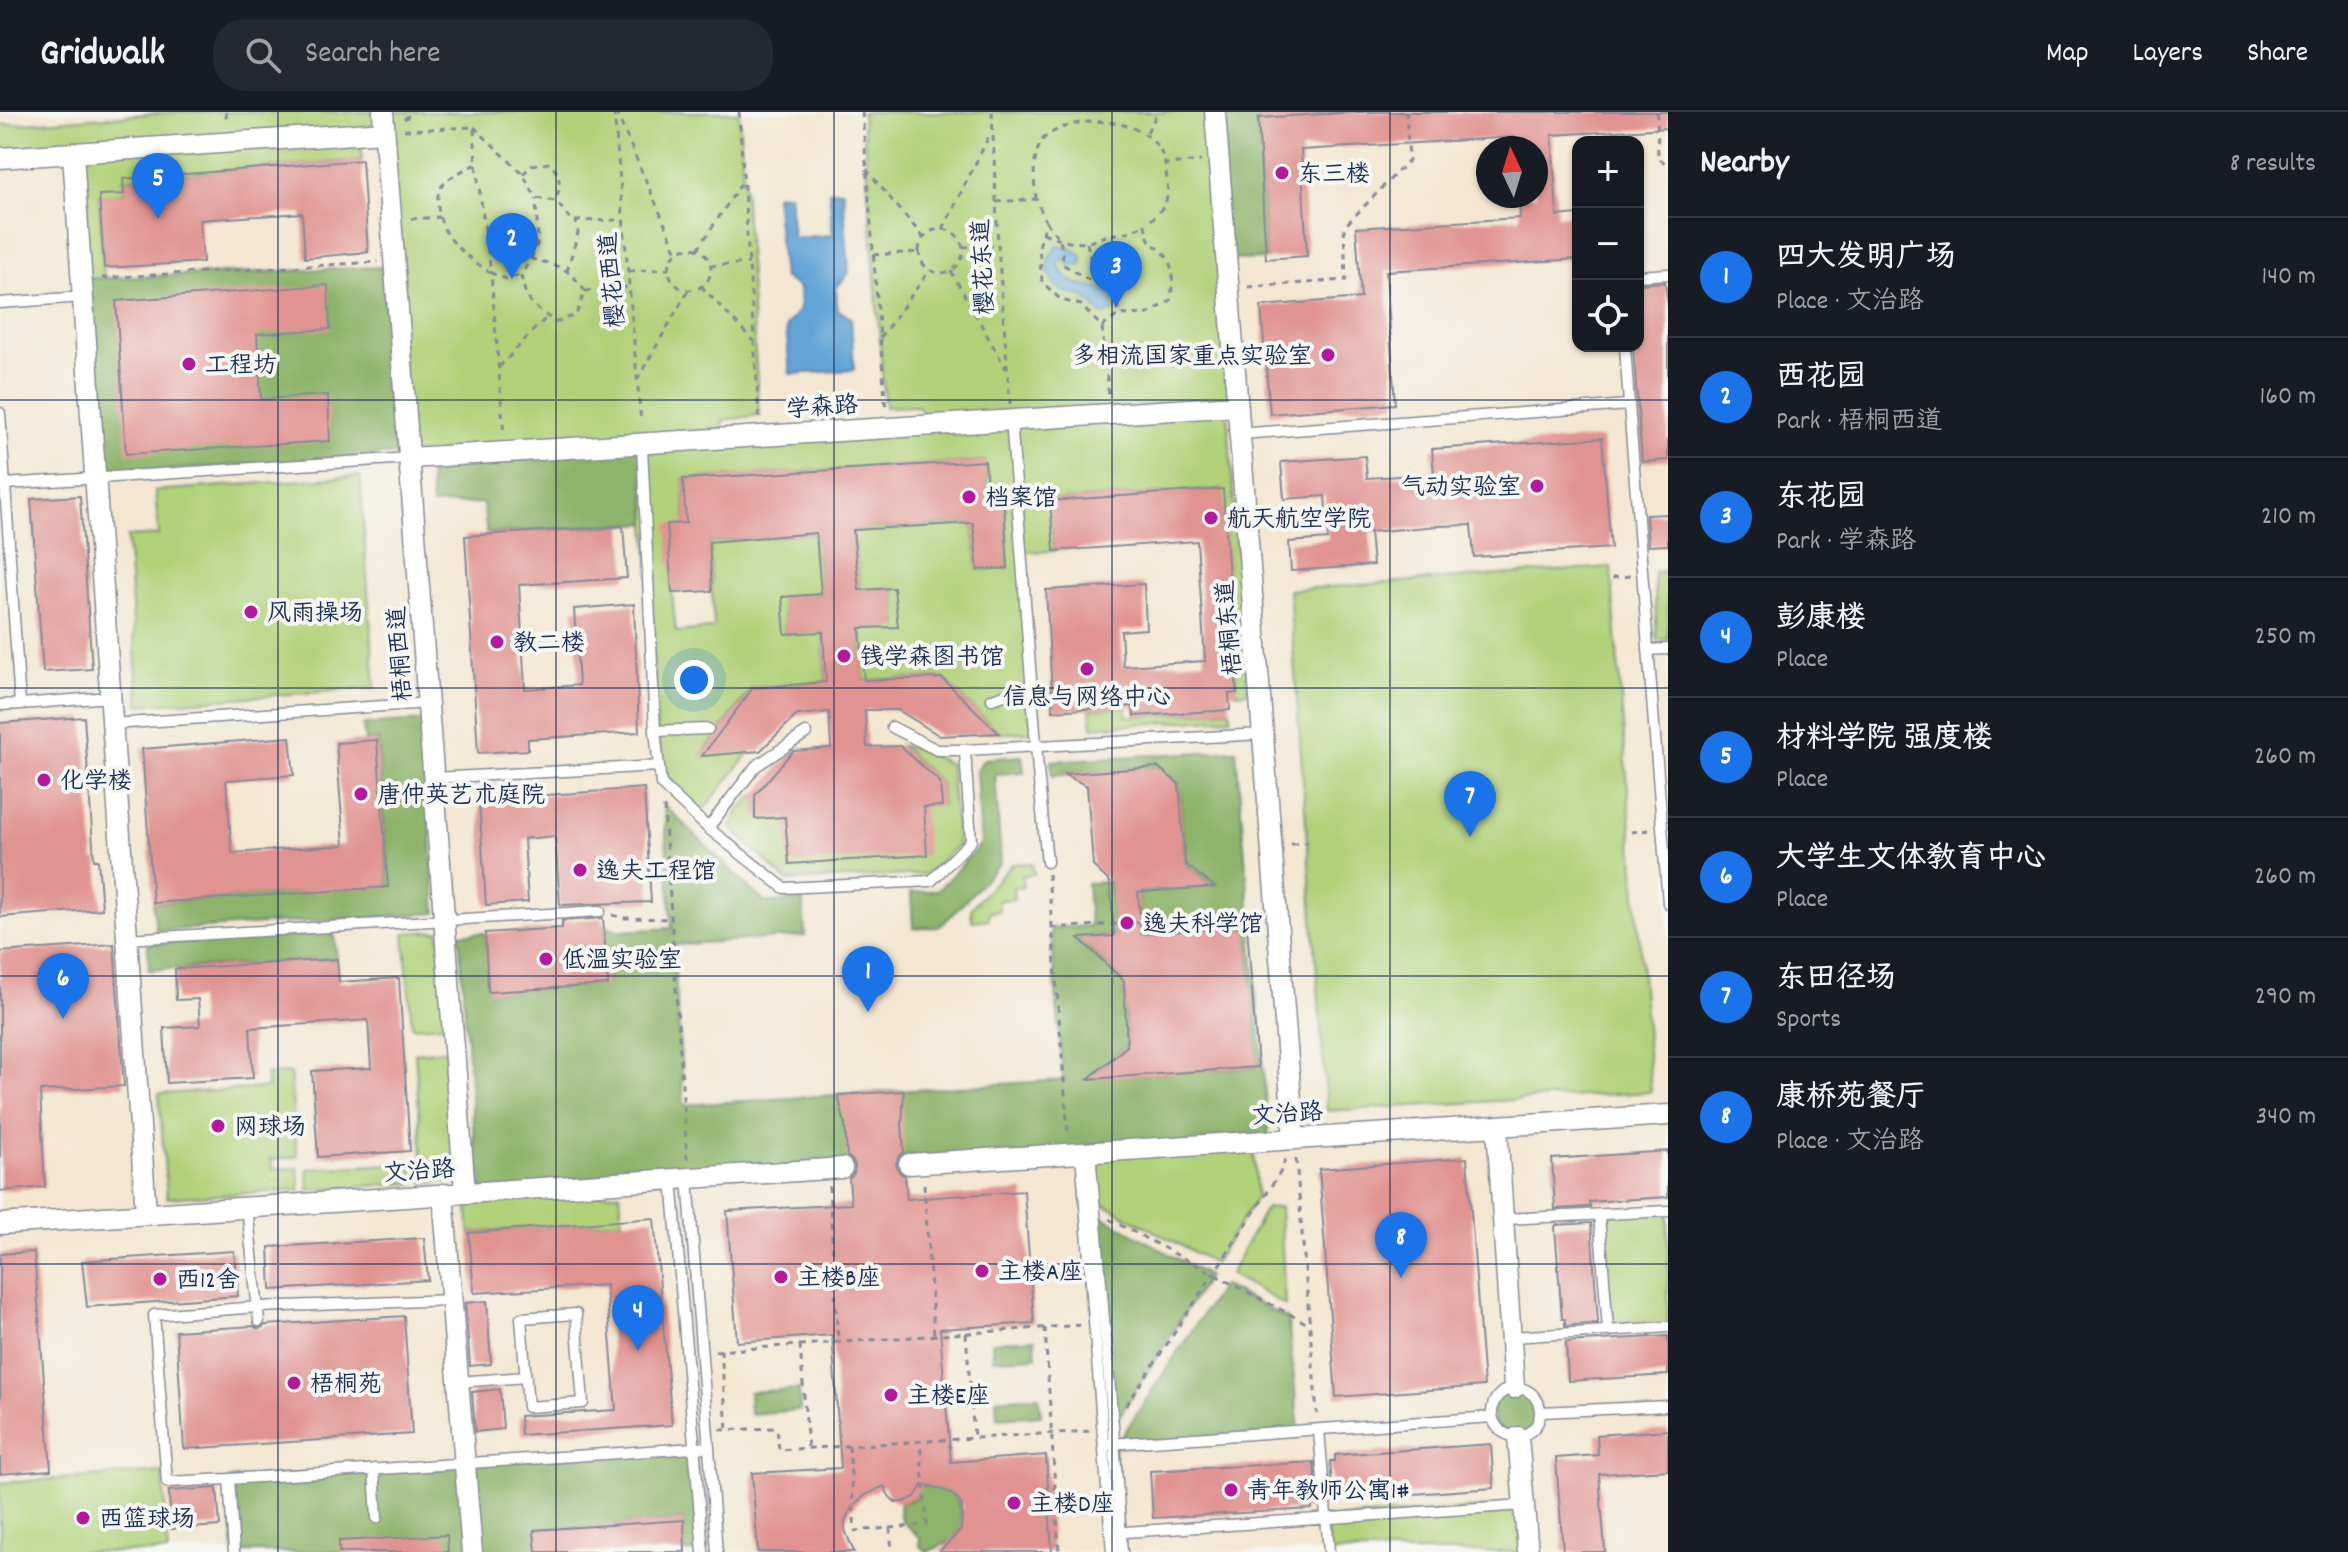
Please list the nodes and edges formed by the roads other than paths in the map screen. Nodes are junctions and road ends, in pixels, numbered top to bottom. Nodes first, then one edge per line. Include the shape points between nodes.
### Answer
1 (1215, 112) edge
2 (383, 122) edge
3 (73, 154) junction
4 (0, 158) edge
5 (1668, 274) edge
6 (1644, 276) edge
7 (82, 288) junction
8 (0, 303) edge
9 (1625, 352) edge
10 (1629, 405) junction
11 (1238, 406) junction
12 (0, 413) edge
13 (1011, 419) junction
14 (1239, 434) junction
15 (642, 445) junction
16 (410, 458) junction
17 (95, 478) junction
18 (5, 484) junction
19 (1668, 649) edge
20 (1648, 650) junction
21 (1032, 686) junction
22 (110, 697) junction
23 (992, 699) dead end
24 (429, 703) junction
25 (20, 704) junction
26 (0, 705) edge
27 (112, 724) junction
28 (892, 727) dead end
29 (708, 729) dead end
30 (655, 731) junction
31 (806, 733) dead end
32 (1263, 734) junction
33 (1036, 746) junction
34 (965, 750) junction
35 (659, 766) junction
36 (434, 778) junction
37 (708, 828) junction
38 (1047, 862) road end
39 (1668, 903) edge
40 (600, 911) road end
41 (444, 920) junction
42 (127, 939) junction
43 (1668, 1115) edge
44 (1497, 1126) junction
45 (1294, 1139) junction
46 (1080, 1153) junction
47 (916, 1164) road end
48 (835, 1169) road end
49 (680, 1179) junction
50 (465, 1193) junction
51 (443, 1194) junction
52 (247, 1207) junction
53 (1668, 1211) edge
54 (146, 1213) junction
55 (1599, 1215) junction
56 (1505, 1219) junction
57 (0, 1224) edge
58 (451, 1300) junction
59 (258, 1307) junction
60 (259, 1321) dead end
61 (1668, 1327) edge
62 (1608, 1330) junction
63 (1512, 1337) junction
64 (526, 1377) junction
65 (457, 1382) junction
66 (1514, 1388) junction
67 (1668, 1406) edge
68 (1541, 1412) junction
69 (1492, 1417) junction
70 (1319, 1430) junction
71 (1518, 1437) junction
72 (1109, 1444) junction
73 (709, 1447) junction
74 (694, 1448) junction
75 (464, 1462) junction
76 (374, 1469) junction
77 (229, 1479) junction
78 (1524, 1505) junction
79 (377, 1518) dead end
80 (1326, 1519) junction
81 (1115, 1532) junction
82 (234, 1552) edge
83 (472, 1552) edge
84 (703, 1552) edge
85 (717, 1552) edge
86 (1112, 1552) edge
87 (1122, 1552) edge
88 (1329, 1552) edge
89 (1528, 1552) edge

1 - 11 street, 梧桐东道
2 - 3 street
2 - 16 street, 梧桐西道
3 - 4 street
3 - 7 street
5 - 6 lane
7 - 8 lane
7 - 17 street
9 - 10 lane
10 - 14 lane
10 - 20 lane
11 - 13 street, 学森路
11 - 14 street, 梧桐东道
12 - 18 lane
13 - 15 street, 学森路
13 - 21 lane
14 - 32 street, 梧桐东道
15 - 16 street, 学森路
15 - 30 lane
16 - 17 lane
16 - 24 street, 梧桐西道
17 - 18 lane
17 - 22 street
18 - 25 lane
19 - 20 lane
20 - 39 lane
21 - 23 lane
21 - 33 lane
22 - 25 lane
22 - 27 street
24 - 27 lane
24 - 36 street, 梧桐西道
25 - 26 lane
27 - 42 street
28 - 34 lane via 937,750
29 - 30 lane
30 - 35 lane
31 - 37 lane via 756,766
32 - 33 lane
32 - 45 street, 梧桐东道
33 - 34 lane
33 - 38 lane
34 - 37 lane via 971,841 931,881 784,888
35 - 36 lane
35 - 37 lane via 661,784
36 - 41 street, 梧桐西道
40 - 41 lane
41 - 42 lane
41 - 50 street, 梧桐西道
42 - 54 street
43 - 44 street, 文治路
44 - 45 street, 文治路
44 - 56 street
45 - 46 street, 文治路
46 - 47 street, 文治路
46 - 72 lane via 1102,1430
46 - 72 lane via 1095,1212 1113,1425
48 - 49 street, 文治路
49 - 50 street, 文治路
49 - 73 lane
49 - 74 lane
50 - 51 street, 文治路
51 - 52 street, 文治路
51 - 58 street
52 - 54 street, 文治路
52 - 59 lane
53 - 55 lane
54 - 57 street, 文治路
55 - 56 lane
55 - 62 lane
56 - 63 street
58 - 59 lane
58 - 65 street
59 - 60 lane
59 - 77 lane via 154,1315 167,1482
61 - 62 lane
62 - 63 lane
63 - 66 street
64 - 64 lane via 521,1318 576,1314 583,1403 528,1407
64 - 65 lane
65 - 75 street
66 - 68 lane via 1532,1393
66 - 69 lane via 1495,1399
67 - 68 lane
68 - 71 lane via 1532,1431
69 - 70 lane
69 - 71 lane via 1500,1431
70 - 72 lane
70 - 80 lane
71 - 78 street
72 - 81 lane
72 - 81 lane via 1108,1504
73 - 74 lane
73 - 85 lane
74 - 75 lane
74 - 84 lane
75 - 76 lane
75 - 83 street
76 - 77 lane
76 - 79 lane
77 - 82 lane
78 - 80 lane
78 - 89 street
80 - 81 lane
80 - 88 lane
81 - 86 lane
81 - 87 lane

